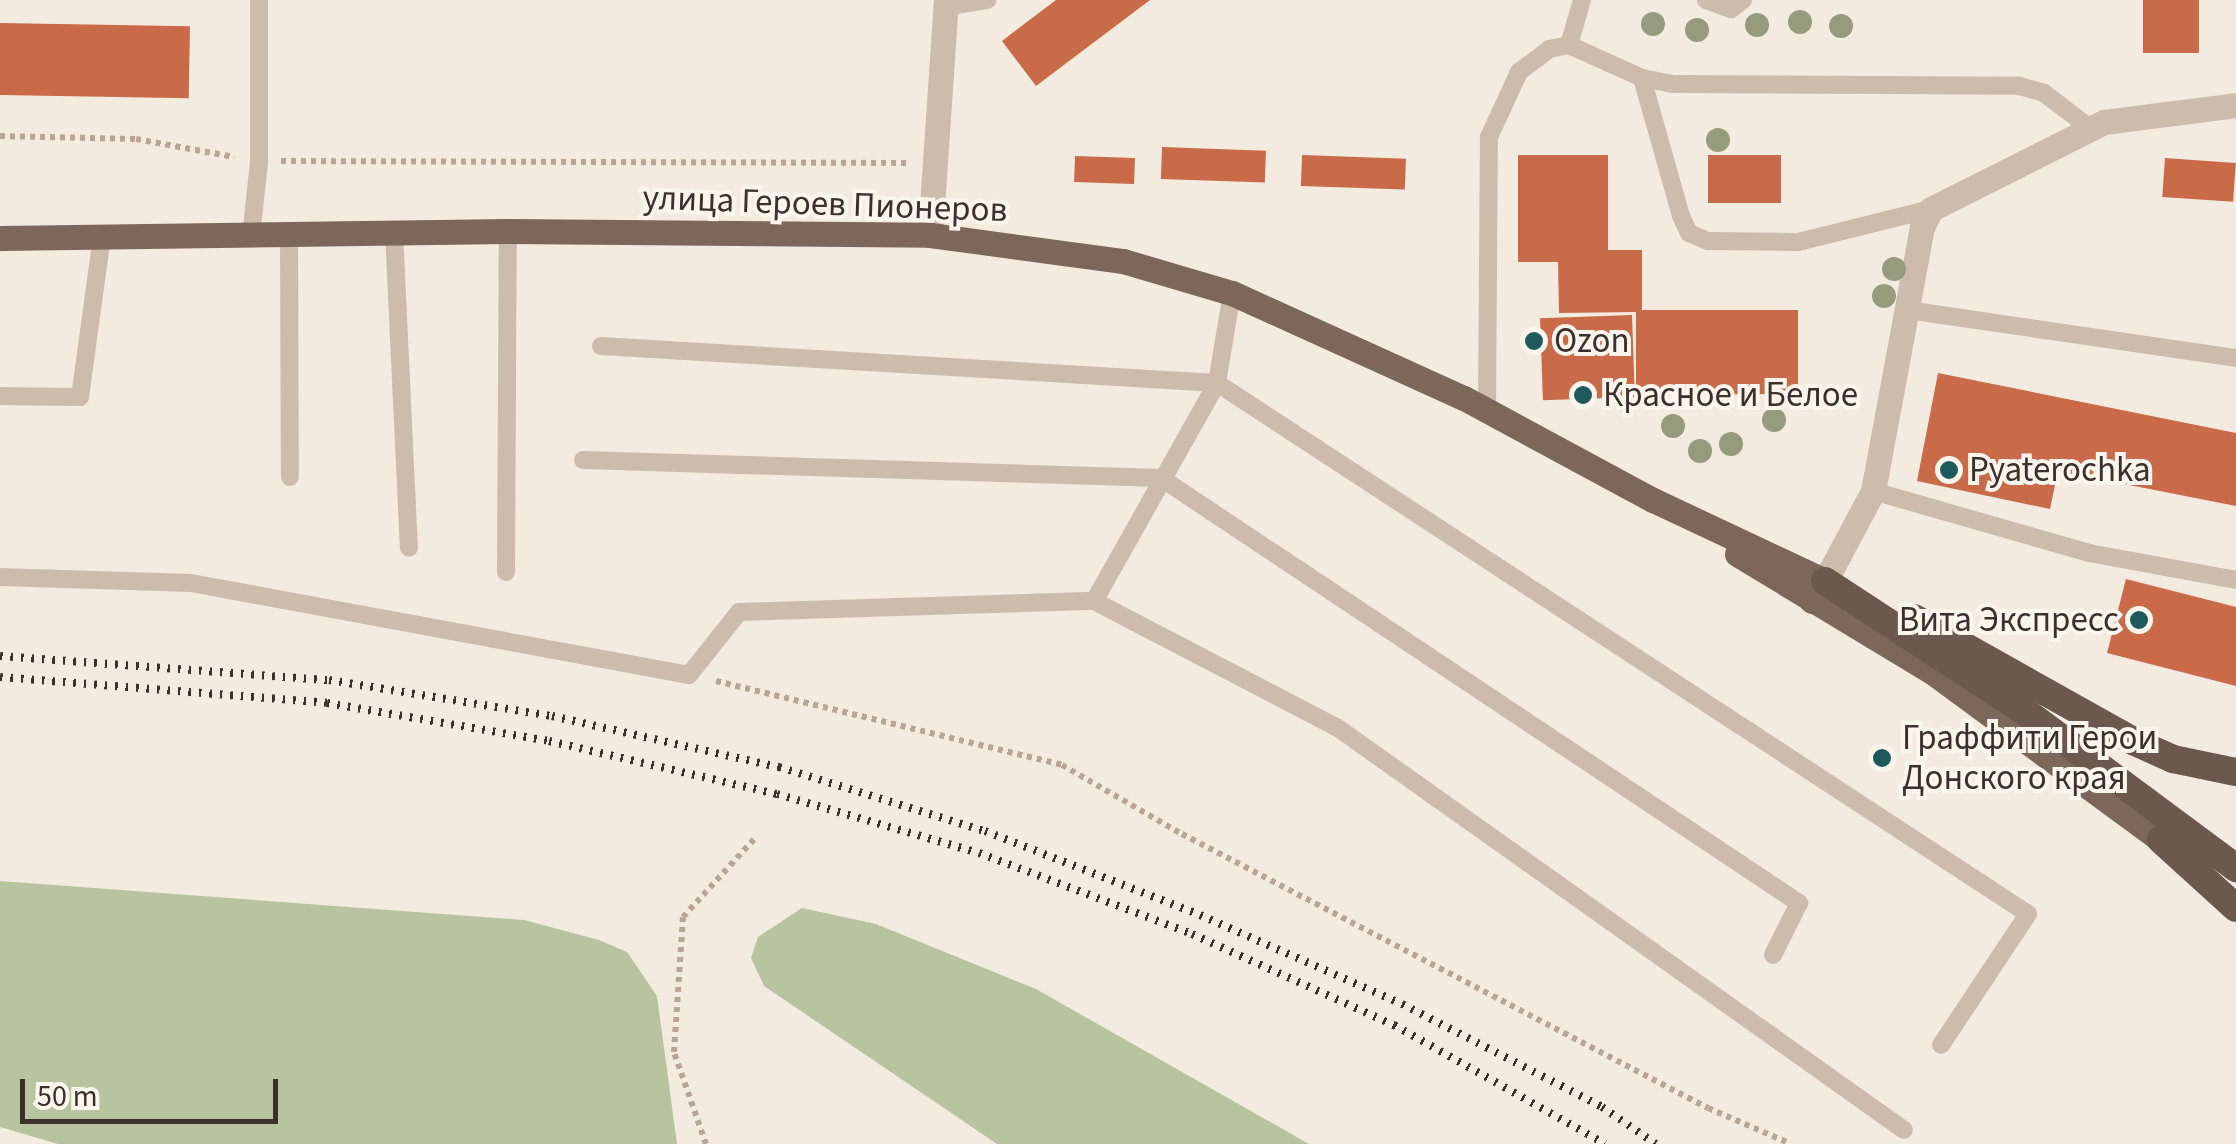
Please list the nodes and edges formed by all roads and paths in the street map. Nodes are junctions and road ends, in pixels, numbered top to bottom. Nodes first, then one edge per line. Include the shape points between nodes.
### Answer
1 (259, 0) edge
2 (987, 0) edge
3 (1582, 0) edge
4 (1706, 0) edge
5 (1743, 0) edge
6 (946, 3) edge
7 (1569, 44) junction
8 (1642, 78) junction
9 (2236, 105) edge
10 (2090, 128) junction
11 (0, 136) edge
12 (259, 162) junction
13 (935, 163) junction
14 (1932, 209) junction
15 (508, 231) junction
16 (394, 232) junction
17 (289, 234) junction
18 (930, 235) junction
19 (251, 236) junction
20 (102, 237) junction
21 (0, 238) edge
22 (1232, 293) junction
23 (1907, 310) junction
24 (601, 346) dead end
25 (2236, 358) edge
26 (1217, 383) junction
27 (0, 396) edge
28 (1486, 410) junction
29 (583, 460) dead end
30 (290, 477) dead end
31 (1161, 478) junction
32 (1873, 491) junction
33 (409, 548) dead end
34 (506, 572) dead end
35 (0, 577) edge
36 (2236, 580) edge
37 (1819, 591) junction
38 (1094, 600) junction
39 (689, 675) junction
40 (2236, 772) edge
41 (757, 836) dead end
42 (2162, 840) junction
43 (2236, 868) edge
44 (2236, 891) edge
45 (2236, 908) edge
46 (1773, 955) dead end
47 (1942, 1045) dead end
48 (1904, 1130) dead end
49 (706, 1144) edge
50 (1791, 1144) edge

1 - 12 lane
2 - 6 lane
3 - 7 lane
4 - 5 lane via 1731,9
6 - 13 street
7 - 8 lane
7 - 28 lane via 1549,49 1519,72 1489,137
8 - 10 lane via 1673,84 1993,82 2044,93
8 - 14 lane via 1681,216 1689,232 1708,241 1798,242
9 - 10 street via 2142,113
10 - 14 street
11 - 12 path via 136,138
12 - 13 path
12 - 19 lane
13 - 18 street
14 - 23 street
15 - 16 main road, улица Героев Пионеров
15 - 18 main road, улица Героев Пионеров
15 - 34 lane
16 - 17 main road, улица Героев Пионеров
16 - 33 lane
17 - 19 main road, улица Героев Пионеров
17 - 30 lane
18 - 22 main road, улица Героев Пионеров via 1069,251
19 - 20 main road, улица Героев Пионеров
20 - 21 main road, улица Героев Пионеров
20 - 27 lane via 80,398
22 - 26 lane
22 - 28 main road, улица Героев Пионеров
23 - 25 lane
23 - 32 street
24 - 26 lane
26 - 31 lane
26 - 47 lane via 2028,914
28 - 37 main road, улица Героев Пионеров
29 - 31 lane
31 - 38 lane
31 - 46 lane via 1799,903
32 - 36 lane via 2090,552
32 - 37 street
35 - 39 lane via 191,583
37 - 40 highway via 1959,641 2173,759
37 - 42 main road, улица Героев Пионеров
37 - 43 highway via 2030,715
38 - 39 lane via 739,612
38 - 48 lane via 1338,728
39 - 50 path via 1062,765 1568,1035
41 - 49 path via 683,917 674,1052
42 - 44 highway
42 - 45 highway

